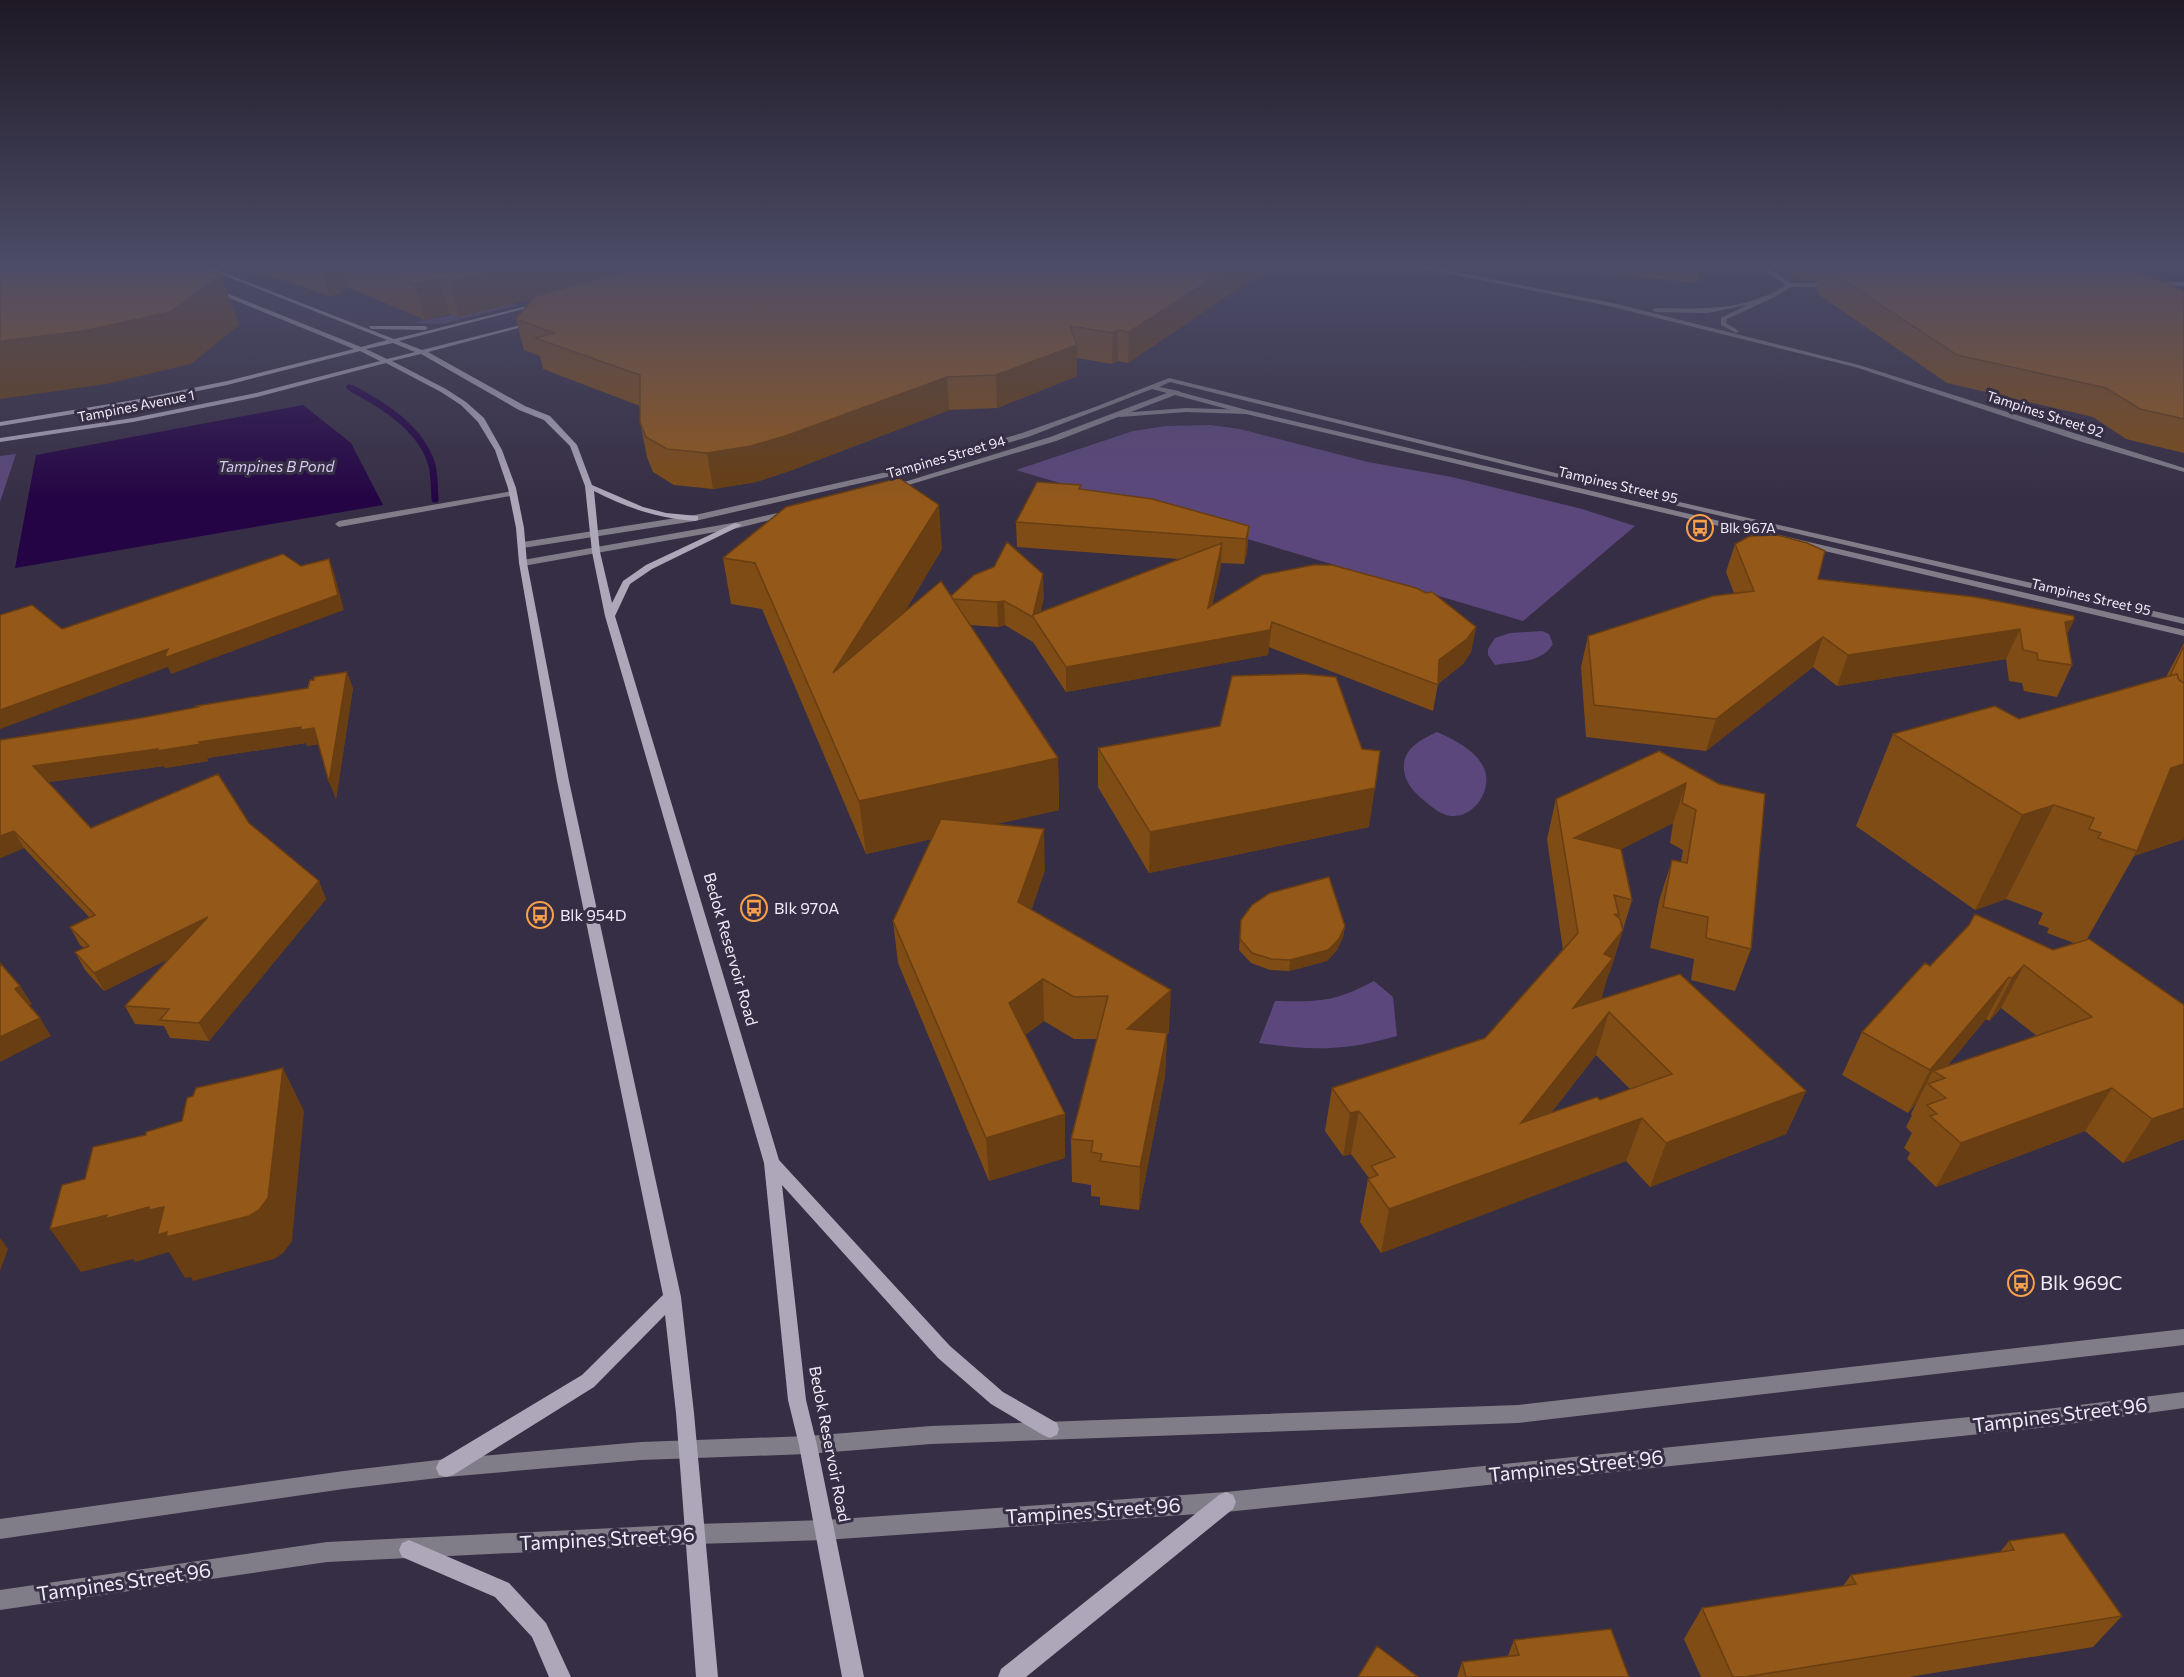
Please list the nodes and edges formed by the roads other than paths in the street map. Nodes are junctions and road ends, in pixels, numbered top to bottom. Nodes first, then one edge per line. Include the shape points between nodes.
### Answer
1 (353, 345) edge
2 (378, 345) edge
3 (405, 345) edge
4 (450, 345) edge
5 (468, 345) edge
6 (1777, 345) edge
7 (363, 349) junction
8 (422, 352) junction
9 (451, 359) junction
10 (388, 361) junction
11 (1169, 380) joint
12 (1192, 386) junction
13 (1152, 387) junction
14 (1176, 393) junction
15 (1246, 412) junction
16 (1120, 415) junction
17 (0, 424) edge
18 (0, 440) edge
19 (2184, 470) edge
20 (589, 486) junction
21 (884, 489) edge
22 (513, 494) junction
23 (805, 508) edge
24 (695, 518) junction
25 (339, 524) dead end
26 (738, 525) junction
27 (596, 535) junction
28 (523, 545) junction
29 (596, 552) junction
30 (523, 563) junction
31 (610, 616) junction
32 (2184, 621) edge
33 (2184, 633) edge
34 (772, 1163) junction
35 (672, 1297) junction
36 (2184, 1337) edge
37 (2184, 1400) edge
38 (1050, 1429) junction
39 (808, 1445) junction
40 (688, 1449) junction
41 (446, 1468) junction
42 (1226, 1502) junction
43 (0, 1529) edge
44 (825, 1530) junction
45 (695, 1534) junction
46 (409, 1550) junction
47 (0, 1600) edge
48 (560, 1677) edge
49 (707, 1677) edge
50 (853, 1677) edge
51 (1009, 1677) edge

1 - 7 main road
2 - 7 main road, Tampines Avenue 1
3 - 8 main road, Bedok Reservoir Road
4 - 8 main road, Tampines Avenue 1
5 - 9 main road
6 - 19 street, Tampines Street 92 via 1857,366
7 - 10 main road
7 - 17 main road, Tampines Avenue 1 via 181,393
8 - 9 main road, Bedok Reservoir Road
8 - 10 main road, Tampines Avenue 1
9 - 20 main road, Bedok Reservoir Road via 522,408 547,418 573,445
10 - 18 main road, Tampines Avenue 1 via 257,395 133,420
10 - 22 main road via 439,387 481,421 494,438
11 - 12 street, Tampines Street 95
11 - 13 street, Tampines Street 94
12 - 14 street, Tampines Street 94
12 - 32 street, Tampines Street 95
13 - 14 street, Tampines Street 95
13 - 24 street, Tampines Street 94 via 1025,435 893,473
14 - 15 street, Tampines Street 95
14 - 16 street, Tampines Street 94
15 - 16 street via 1186,410
15 - 33 street, Tampines Street 95
16 - 21 street, Tampines Street 94
20 - 24 main road via 643,512
20 - 27 main road, Bedok Reservoir Road
22 - 25 street
22 - 28 main road
23 - 26 street
24 - 27 street, Tampines Street 94
26 - 29 street
26 - 31 main road via 641,572 626,583
27 - 28 street, Tampines Street 94
27 - 29 main road, Bedok Reservoir Road
28 - 30 main road
29 - 30 street
29 - 31 main road, Bedok Reservoir Road
30 - 35 main road via 563,781
31 - 34 main road, Bedok Reservoir Road
34 - 38 main road via 944,1352 997,1398
34 - 39 main road, Bedok Reservoir Road via 797,1400
35 - 40 main road
35 - 41 main road via 588,1381
36 - 38 street via 1518,1414
37 - 42 street, Tampines Street 96 via 2040,1419
38 - 39 street
39 - 40 street
39 - 44 main road, Bedok Reservoir Road
40 - 41 street
40 - 45 main road
41 - 43 street
42 - 44 street, Tampines Street 96
42 - 51 main road
44 - 45 street, Tampines Street 96
44 - 50 main road, Bedok Reservoir Road
45 - 46 street, Tampines Street 96
45 - 49 main road
46 - 47 street, Tampines Street 96 via 327,1552
46 - 48 main road via 502,1590 539,1630

